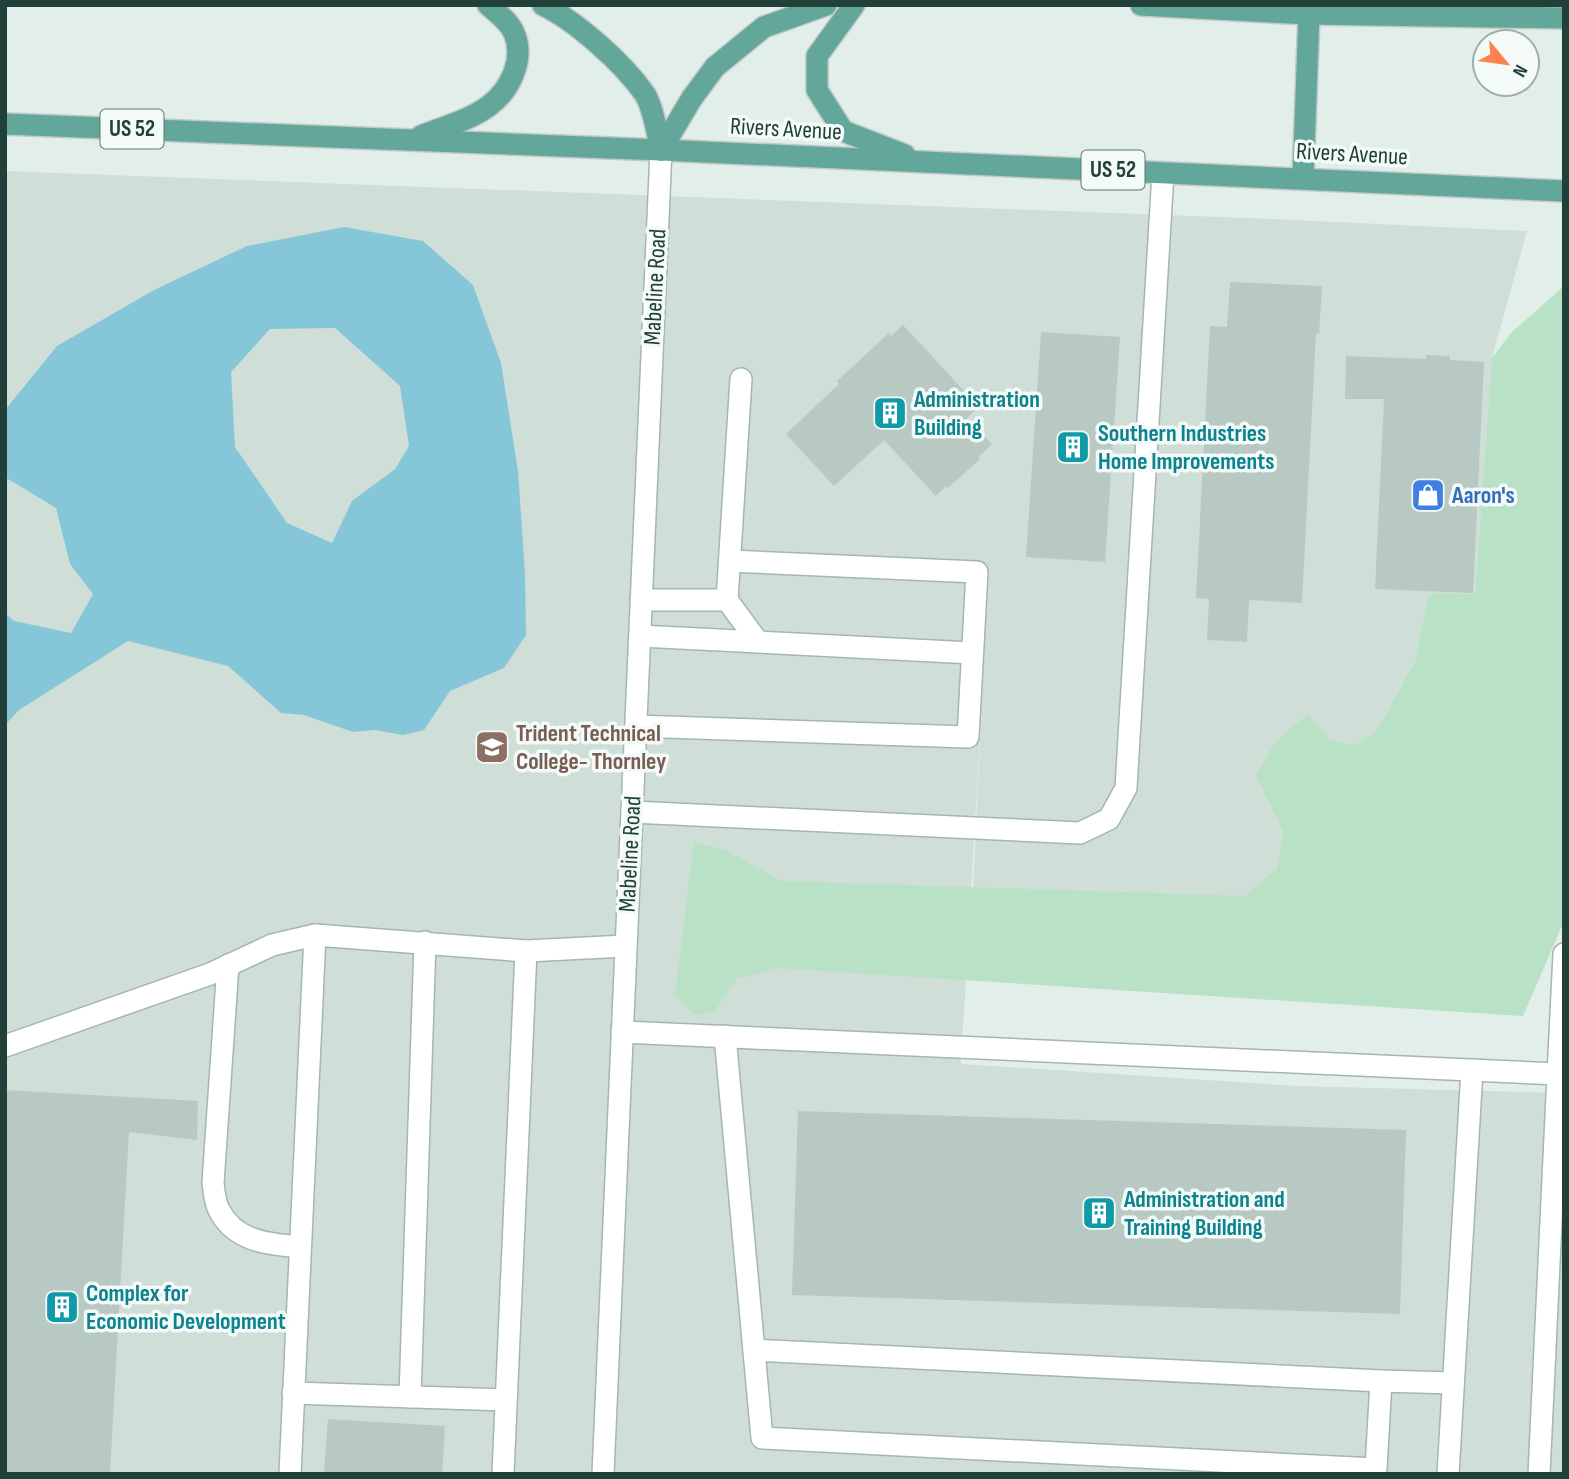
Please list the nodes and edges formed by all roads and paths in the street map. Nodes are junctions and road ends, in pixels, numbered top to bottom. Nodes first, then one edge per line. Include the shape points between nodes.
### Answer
1 (488, 5) edge
2 (543, 5) edge
3 (826, 5) edge
4 (854, 5) edge
5 (1141, 5) edge
6 (1310, 10) edge
7 (1564, 18) edge
8 (5, 124) edge
9 (412, 140) junction
10 (661, 150) junction
11 (923, 162) junction
12 (1163, 173) junction
13 (1303, 178) junction
14 (1564, 191) edge
15 (741, 379) dead end
16 (730, 561) junction
17 (641, 600) junction
18 (727, 600) junction
19 (640, 636) junction
20 (758, 642) junction
21 (972, 653) junction
22 (636, 726) junction
23 (632, 811) junction
24 (315, 935) junction
25 (425, 942) junction
26 (626, 946) junction
27 (526, 951) junction
28 (1564, 954) edge
29 (228, 965) junction
30 (622, 1032) junction
31 (725, 1036) junction
32 (5, 1046) edge
33 (1472, 1070) junction
34 (1559, 1074) junction
35 (300, 1247) junction
36 (754, 1350) junction
37 (1381, 1381) junction
38 (1452, 1382) junction
39 (293, 1393) junction
40 (410, 1396) junction
41 (506, 1400) junction
42 (290, 1474) edge
43 (503, 1474) edge
44 (603, 1474) edge
45 (1447, 1474) edge
46 (1539, 1474) edge

1 - 9 main road via 509,25 517,42 517,63 507,87 482,110
2 - 10 main road via 561,14 610,55 646,95
3 - 10 main road via 764,27 715,67
4 - 11 main road via 817,56 817,90 844,131
5 - 6 main road
6 - 7 main road
6 - 13 main road
8 - 9 main road, Rivers Avenue / US 52
9 - 10 main road, Rivers Avenue / US 52
10 - 11 main road, Rivers Avenue / US 52
10 - 17 street, Mabeline Road
11 - 12 main road, Rivers Avenue / US 52
12 - 13 main road, Rivers Avenue / US 52
12 - 23 street via 1126,788 1109,819 1080,833
13 - 14 main road, Rivers Avenue / US 52
15 - 16 street
16 - 18 street
16 - 21 street via 977,572
17 - 18 street
17 - 19 street, Mabeline Road
18 - 20 street
19 - 20 street
19 - 22 street, Mabeline Road
20 - 21 street
21 - 22 street via 968,737
22 - 23 street, Mabeline Road
23 - 26 street, Mabeline Road
24 - 25 street
24 - 29 street via 272,945
24 - 35 street
25 - 27 street
25 - 40 street
26 - 27 street
26 - 30 street, Mabeline Road
27 - 41 street
28 - 34 street
29 - 32 street
29 - 35 street via 213,1183 217,1208 229,1225 262,1244
30 - 31 street
30 - 44 street, Mabeline Road
31 - 33 street
31 - 36 street
33 - 34 street
33 - 38 street
34 - 46 street
35 - 39 street
36 - 37 street
36 - 37 street via 762,1438 1334,1467 1376,1469
37 - 38 street
38 - 45 street
39 - 40 street
39 - 42 street
40 - 41 street
41 - 43 street

